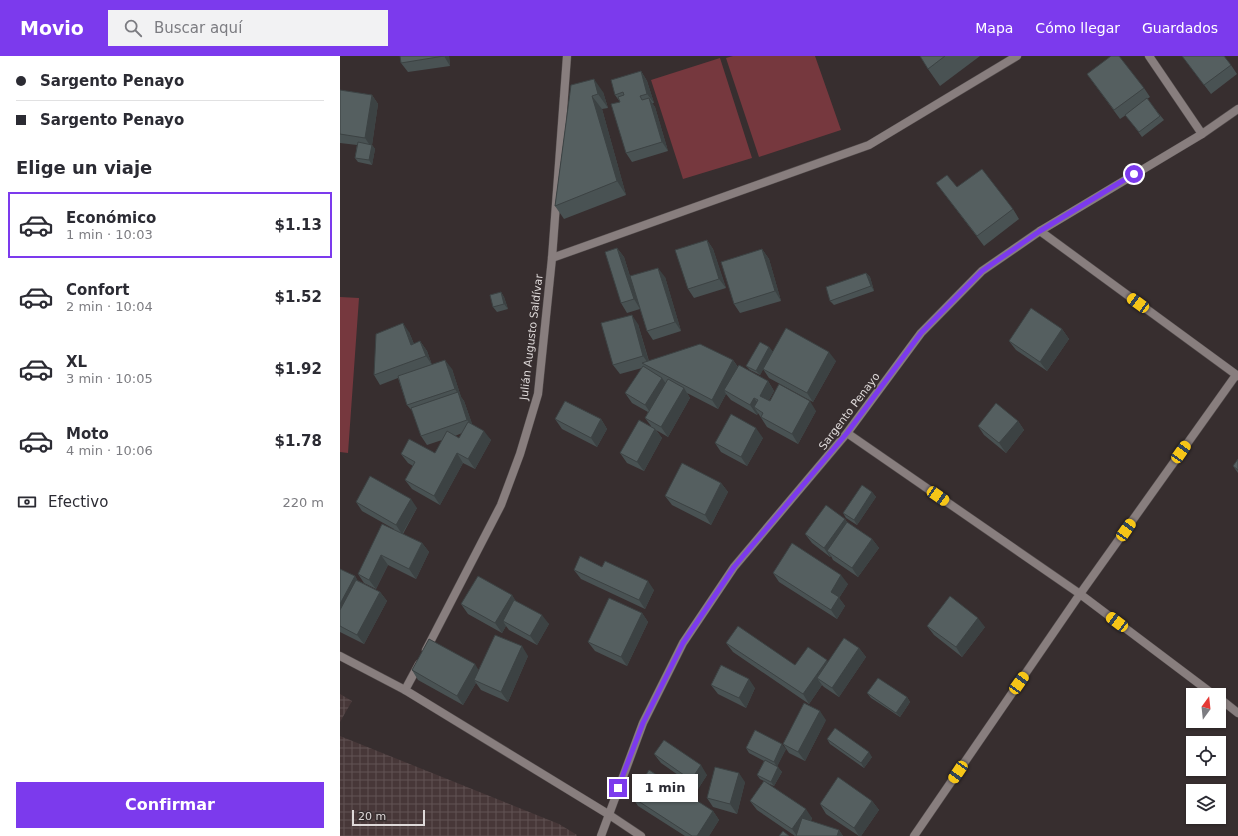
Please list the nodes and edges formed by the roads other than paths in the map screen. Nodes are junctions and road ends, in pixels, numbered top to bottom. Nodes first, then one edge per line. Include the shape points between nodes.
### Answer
1 (567, 56) edge
2 (1017, 56) edge
3 (1149, 56) edge
4 (1238, 109) edge
5 (1202, 134) junction
6 (1040, 231) junction
7 (552, 258) junction
8 (1237, 375) edge
9 (847, 433) junction
10 (1080, 594) junction
11 (340, 656) edge
12 (1205, 688) edge
13 (405, 690) junction
14 (1226, 704) edge
15 (1238, 713) edge
16 (608, 814) junction
17 (601, 836) edge
18 (641, 836) edge
19 (914, 836) edge

1 - 7 street, Julián Augusto Saldívar
2 - 7 street via 869,145
3 - 5 street
4 - 5 street, Sargento Penayo
5 - 6 street, Sargento Penayo
6 - 8 street
6 - 9 street, Sargento Penayo via 982,271 921,333
7 - 13 street, Julián Augusto Saldívar via 538,394 520,454 501,505
8 - 10 street
9 - 10 street
9 - 16 street, Sargento Penayo via 734,567 683,643 643,723
10 - 12 street
10 - 19 street
11 - 13 street
13 - 16 street
14 - 15 street
16 - 17 street, Sargento Penayo
16 - 18 street

